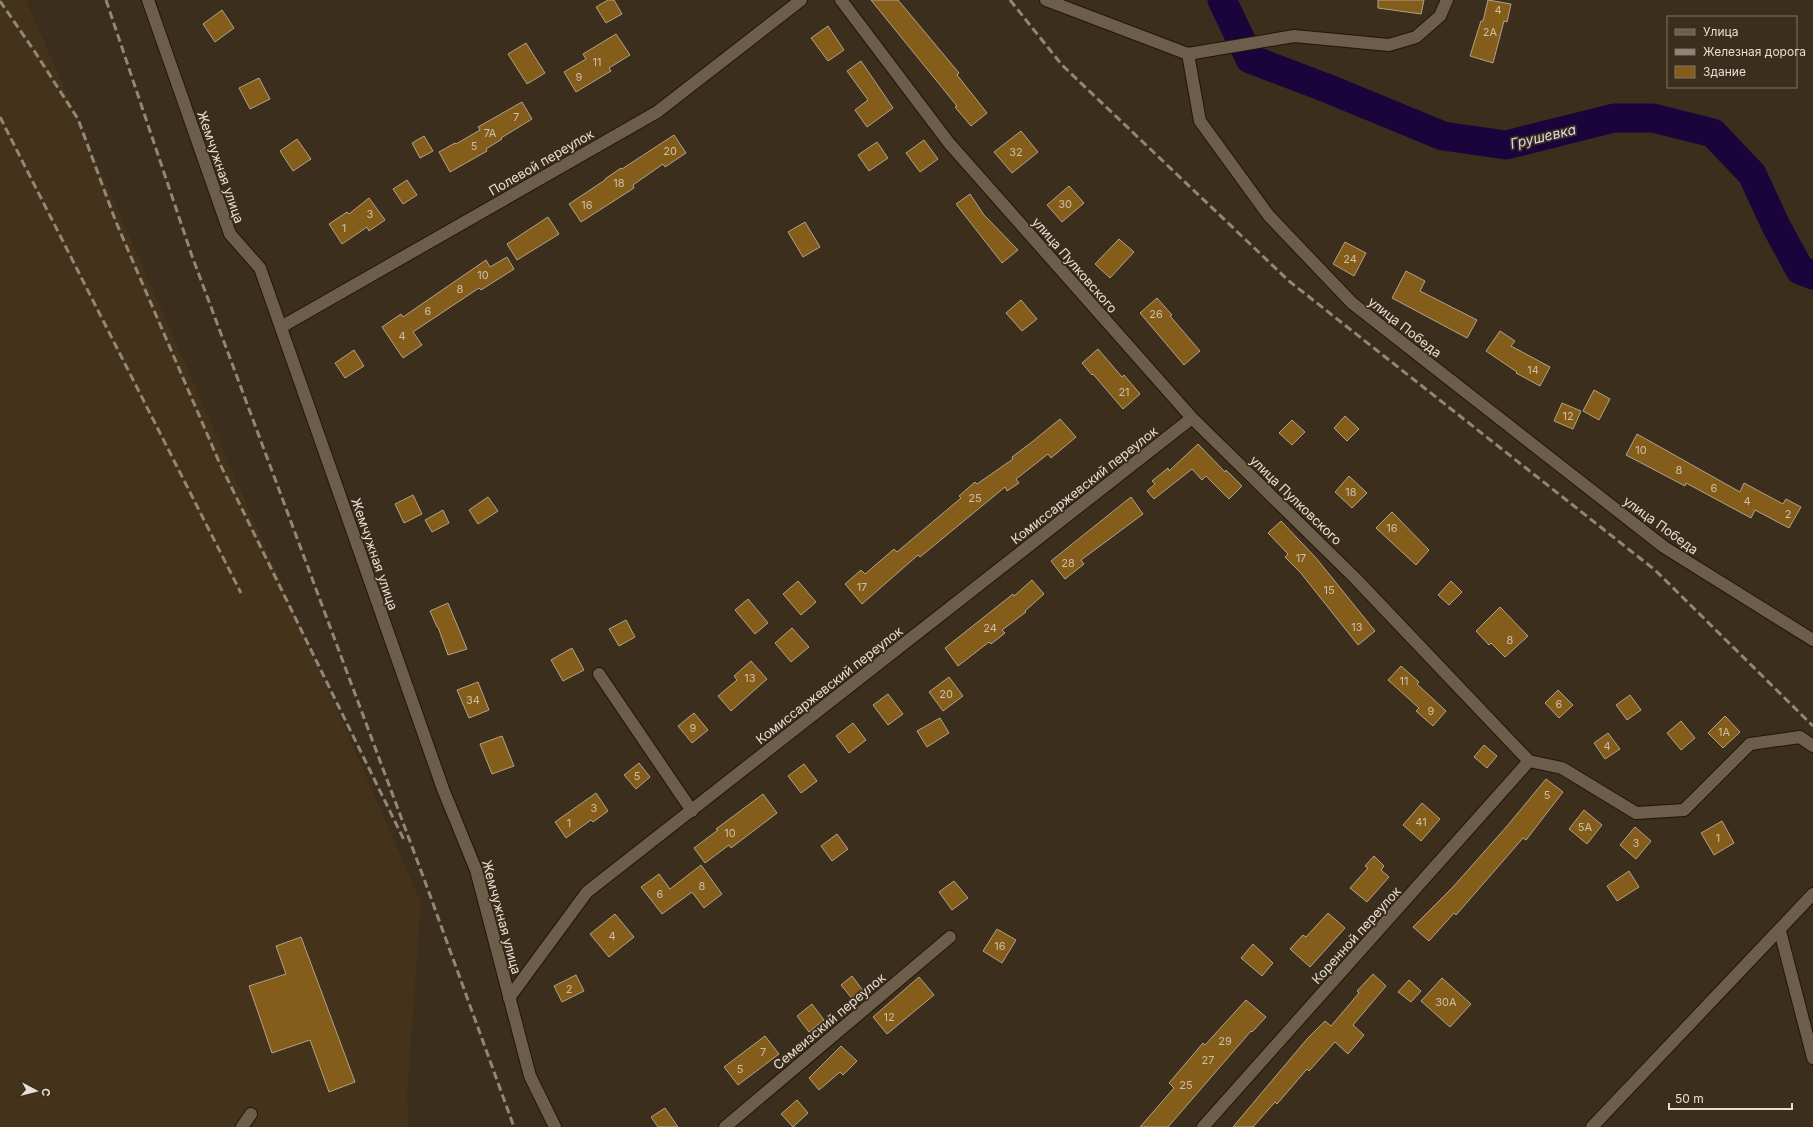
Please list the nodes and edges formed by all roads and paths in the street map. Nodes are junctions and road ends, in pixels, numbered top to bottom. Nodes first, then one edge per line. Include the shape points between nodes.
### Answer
1 (148, 0) edge
2 (800, 0) edge
3 (841, 0) edge
4 (1046, 0) edge
5 (1447, 0) edge
6 (1188, 54) junction
7 (281, 326) junction
8 (1192, 418) junction
9 (1813, 640) edge
10 (599, 674) dead end
11 (1813, 746) edge
12 (1529, 761) junction
13 (692, 810) junction
14 (1813, 894) edge
15 (1780, 931) junction
16 (950, 937) dead end
17 (509, 998) junction
18 (1813, 1058) edge
19 (251, 1114) dead end
20 (242, 1127) edge
21 (555, 1127) edge
22 (725, 1127) edge
23 (1203, 1127) edge
24 (1592, 1127) edge

1 - 7 street, Жемчужная улица via 230,234 260,268
2 - 7 street, Полевой переулок via 657,112
3 - 8 street, улица Пулковского via 949,143
4 - 6 street
5 - 6 street via 1440,16 1416,37 1389,45 1294,36
6 - 9 street, улица Победа via 1200,122 1269,216 1352,303 1664,547
7 - 17 street, Жемчужная улица via 443,789 476,870
8 - 12 street, улица Пулковского via 1355,578
8 - 13 street, Комиссаржевский переулок
10 - 13 street
11 - 12 street via 1800,737 1750,744 1684,810 1636,814 1562,768
12 - 23 street, Коренной переулок
13 - 17 street, Комиссаржевский переулок via 588,892
14 - 15 street
15 - 18 street
15 - 24 street
16 - 22 street, Семеизский переулок
17 - 21 street, Жемчужная улица via 530,1076
19 - 20 street

